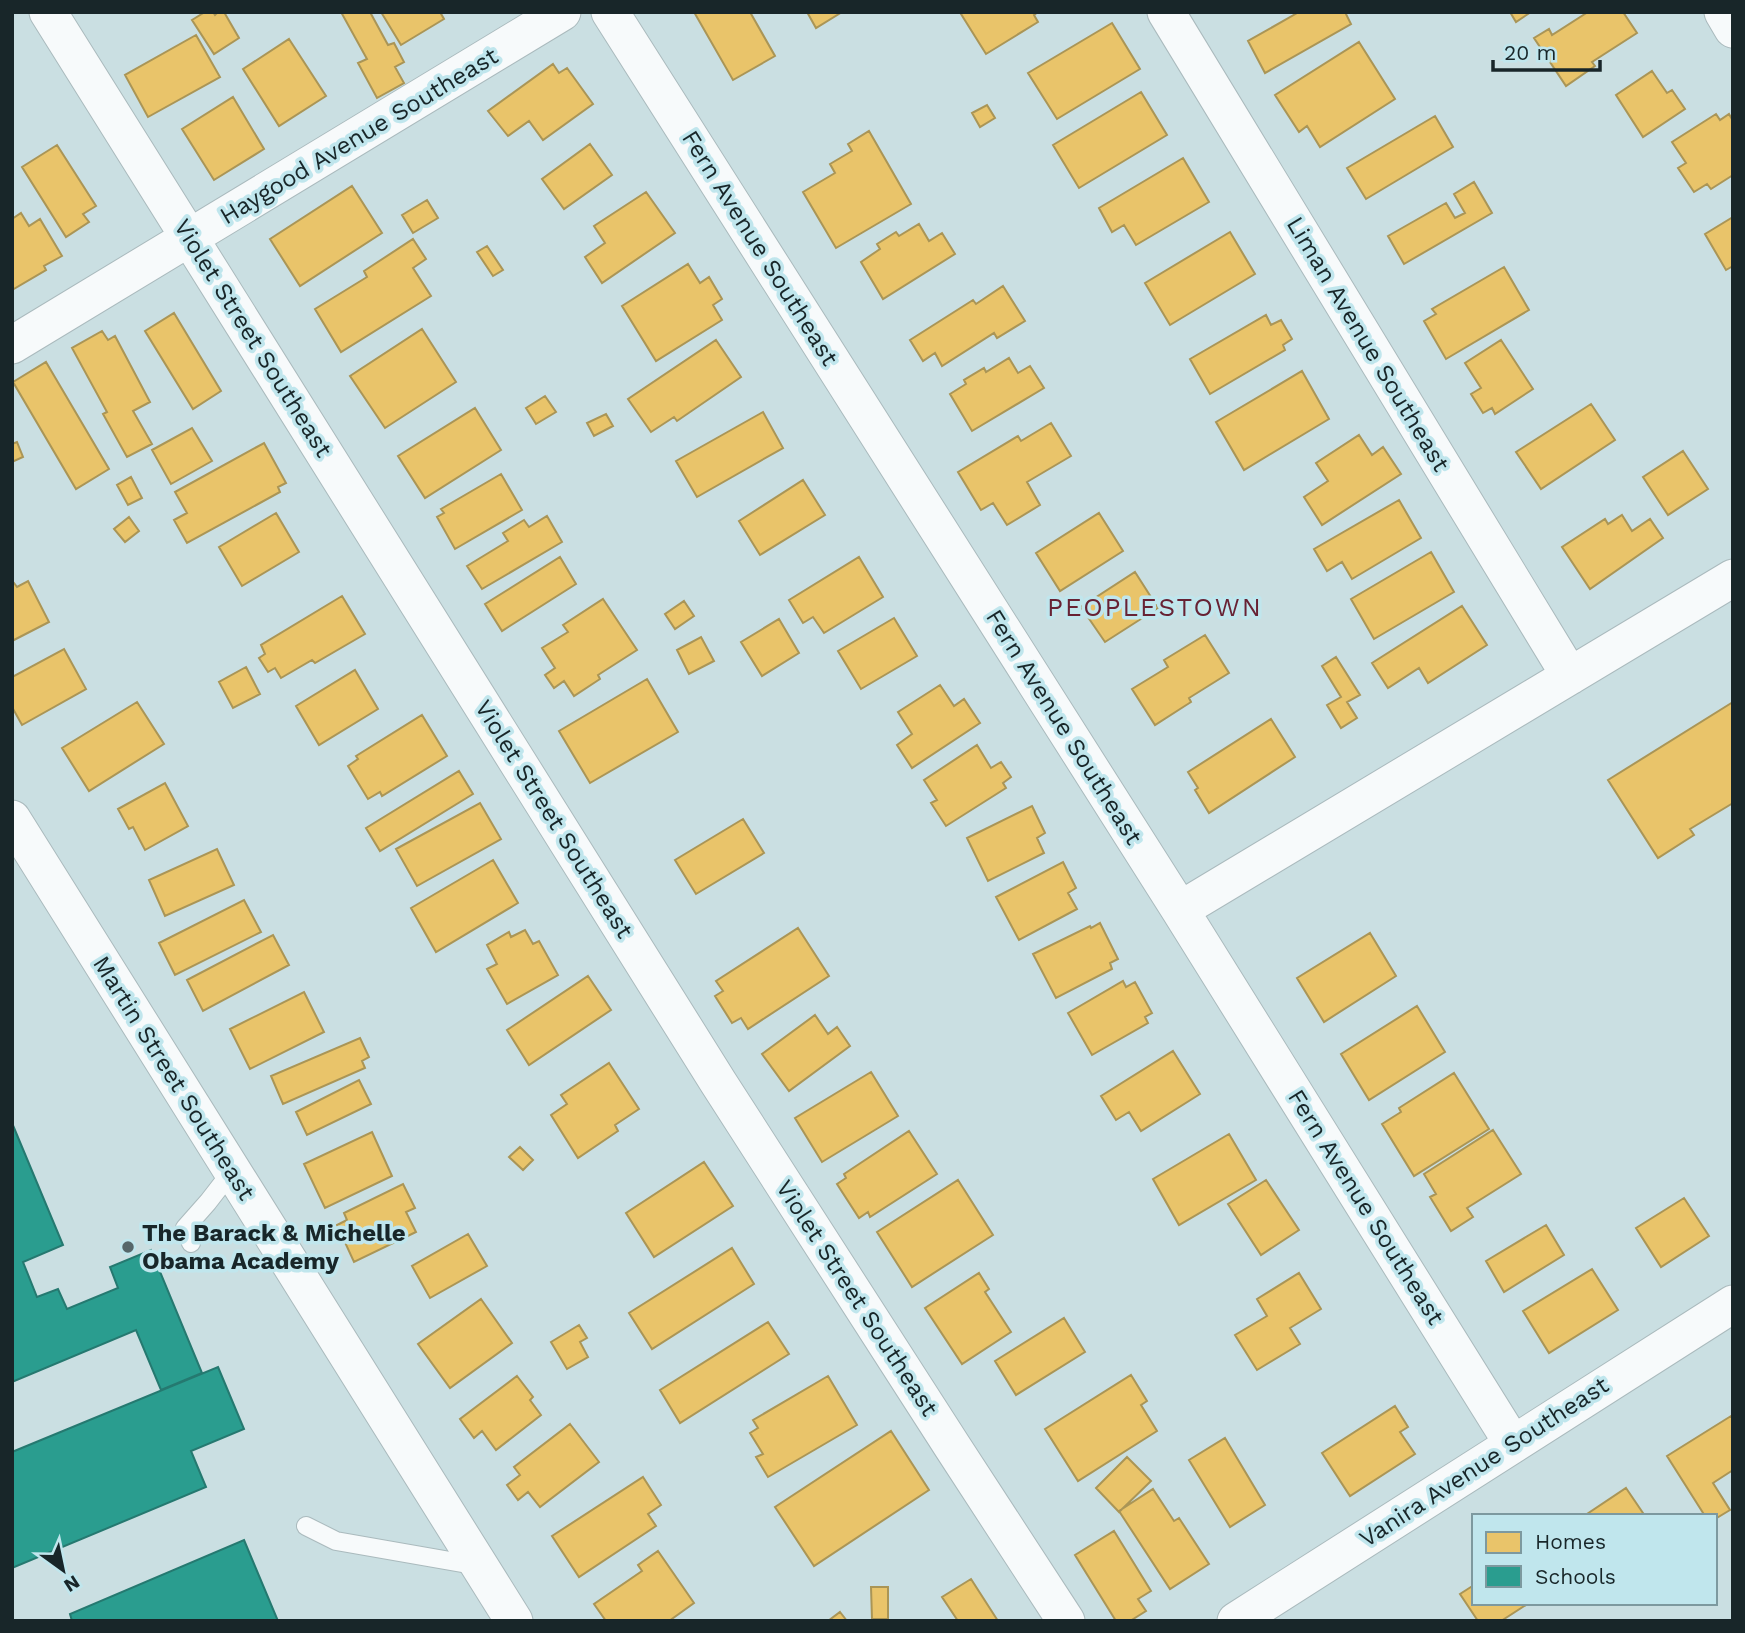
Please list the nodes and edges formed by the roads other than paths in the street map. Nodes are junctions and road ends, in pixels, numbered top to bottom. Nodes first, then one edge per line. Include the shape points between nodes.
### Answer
1 (48, 12) edge
2 (562, 12) edge
3 (610, 12) edge
4 (1166, 12) edge
5 (1723, 12) edge
6 (1733, 29) edge
7 (191, 238) junction
8 (12, 345) edge
9 (1733, 578) edge
10 (1570, 676) junction
11 (12, 819) edge
12 (25, 864) edge
13 (1180, 910) junction
14 (232, 1171) junction
15 (191, 1243) dead end
16 (1733, 1304) edge
17 (1513, 1444) junction
18 (306, 1526) dead end
19 (480, 1566) junction
20 (505, 1618) edge
21 (1066, 1621) edge
22 (1236, 1621) edge

1 - 7 street, Violet Street Southeast
2 - 7 street, Haygood Avenue Southeast
3 - 13 street, Fern Avenue Southeast
4 - 10 street, Liman Avenue Southeast
5 - 6 street
7 - 8 street, Haygood Avenue Southeast
7 - 21 street, Violet Street Southeast via 716,1078
9 - 10 street
10 - 13 street
11 - 12 street, Martin Street Southeast
12 - 14 street, Martin Street Southeast
13 - 17 street, Fern Avenue Southeast
14 - 15 lane via 185,1228
14 - 19 street, Martin Street Southeast
16 - 17 street, Vanira Avenue Southeast
17 - 22 street, Vanira Avenue Southeast
18 - 19 lane via 336,1541
19 - 20 street, Martin Street Southeast

